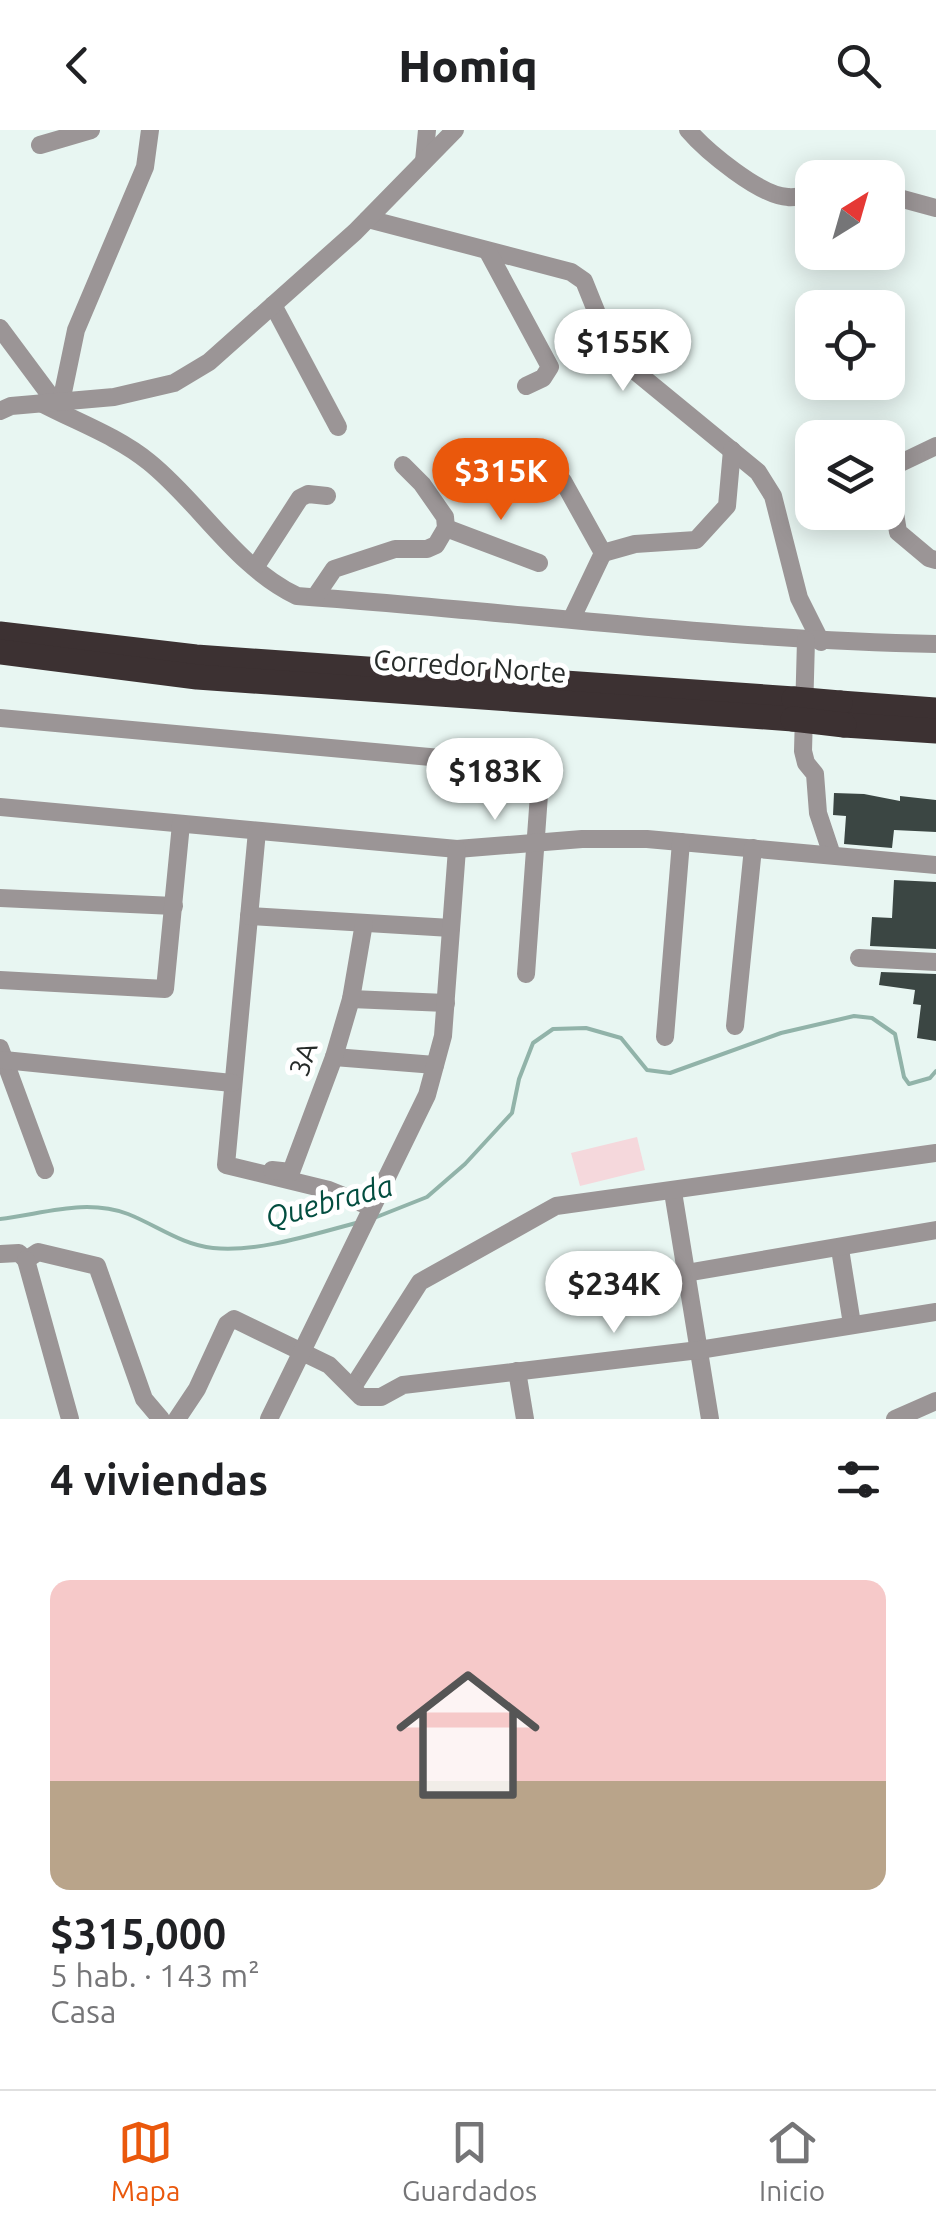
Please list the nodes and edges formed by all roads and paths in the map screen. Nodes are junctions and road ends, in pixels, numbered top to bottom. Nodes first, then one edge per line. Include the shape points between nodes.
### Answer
1 (91, 130) edge
2 (150, 130) edge
3 (427, 130) edge
4 (456, 130) edge
5 (688, 130) edge
6 (40, 145) dead end
7 (424, 161) junction
8 (795, 197) edge
9 (905, 199) edge
10 (936, 208) edge
11 (368, 219) junction
12 (488, 252) junction
13 (273, 305) junction
14 (0, 328) edge
15 (526, 386) dead end
16 (52, 402) junction
17 (0, 411) edge
18 (338, 427) dead end
19 (936, 446) edge
20 (732, 450) junction
21 (403, 465) dead end
22 (563, 481) dead end
23 (328, 496) dead end
24 (446, 528) junction
25 (603, 553) junction
26 (936, 560) edge
27 (539, 563) dead end
28 (256, 566) junction
29 (316, 597) junction
30 (572, 618) junction
31 (0, 634) edge
32 (813, 641) junction
33 (936, 644) edge
34 (0, 652) edge
35 (794, 709) junction
36 (936, 710) edge
37 (842, 714) junction
38 (0, 718) edge
39 (936, 731) edge
40 (0, 807) edge
41 (181, 824) junction
42 (257, 831) junction
43 (681, 842) junction
44 (535, 844) junction
45 (754, 848) junction
46 (457, 849) junction
47 (832, 855) junction
48 (936, 865) edge
49 (0, 898) edge
50 (174, 906) junction
51 (249, 916) junction
52 (364, 923) junction
53 (452, 928) junction
54 (860, 958) dead end
55 (936, 962) edge
56 (526, 974) dead end
57 (0, 980) edge
58 (350, 999) junction
59 (446, 1003) junction
60 (735, 1026) dead end
61 (665, 1037) dead end
62 (2, 1054) edge
63 (334, 1057) junction
64 (435, 1065) junction
65 (232, 1083) junction
66 (936, 1154) edge
67 (45, 1170) dead end
68 (252, 1170) junction
69 (673, 1192) junction
70 (370, 1209) junction
71 (936, 1230) edge
72 (840, 1248) junction
73 (0, 1254) edge
74 (26, 1260) junction
75 (686, 1273) junction
76 (566, 1288) dead end
77 (936, 1312) edge
78 (852, 1324) junction
79 (300, 1350) junction
80 (698, 1350) junction
81 (517, 1371) junction
82 (354, 1387) junction
83 (936, 1401) edge
84 (70, 1419) edge
85 (161, 1419) edge
86 (177, 1419) edge
87 (269, 1419) edge
88 (525, 1419) edge
89 (710, 1419) edge
90 (894, 1419) edge

1 - 6 street
2 - 16 street via 145,167
3 - 7 street
4 - 7 street
5 - 8 street via 765,189
7 - 11 street
9 - 10 street
11 - 12 street
11 - 13 street
12 - 15 street via 550,367
12 - 20 street via 584,281 613,353
13 - 16 street via 209,362 174,383
13 - 18 street
14 - 16 street
16 - 17 street
16 - 28 street via 152,464
19 - 26 street via 888,469 898,532
20 - 25 street via 727,506 696,540
20 - 32 street via 773,496
21 - 24 street via 445,517
22 - 25 street
23 - 28 street via 300,498
24 - 27 street
24 - 29 street via 432,548 395,550 334,570
25 - 30 street
28 - 29 street via 283,589
29 - 30 street
30 - 32 street
31 - 35 highway, Corredor Norte
32 - 33 street
32 - 47 street via 803,750 815,774 818,813
34 - 35 highway, Corredor Norte via 198,677
35 - 37 highway, Corredor Norte, bridge
36 - 37 highway, Corredor Norte
37 - 39 highway, Corredor Norte
38 - 44 street via 541,767
40 - 41 street
41 - 42 street
41 - 50 street
42 - 46 street
42 - 51 street
43 - 44 street
43 - 45 street
43 - 61 street
44 - 46 street
44 - 56 street
45 - 47 street
45 - 60 street
46 - 53 street
47 - 48 street
49 - 50 street
50 - 57 street via 165,989
51 - 52 street
51 - 65 street
52 - 53 street
52 - 58 street, 3A
53 - 59 street
54 - 55 street
58 - 59 street
58 - 63 street, 3A
59 - 64 street
62 - 65 street
62 - 67 street
63 - 64 street
63 - 68 street, 3A via 290,1172
64 - 70 street via 427,1095
65 - 68 street via 226,1164
66 - 69 street
68 - 70 street via 329,1190
69 - 75 street
69 - 82 street via 556,1206 420,1282
70 - 79 street
71 - 72 street
72 - 75 street
72 - 78 street
73 - 74 street via 18,1253
74 - 84 street
74 - 85 street via 38,1252 97,1266 144,1399
75 - 76 street
75 - 80 street
77 - 78 street
78 - 80 street
79 - 82 street
79 - 86 street via 230,1320
79 - 87 street
80 - 81 street
80 - 89 street
81 - 82 street via 403,1385 371,1399
81 - 88 street
83 - 90 street

